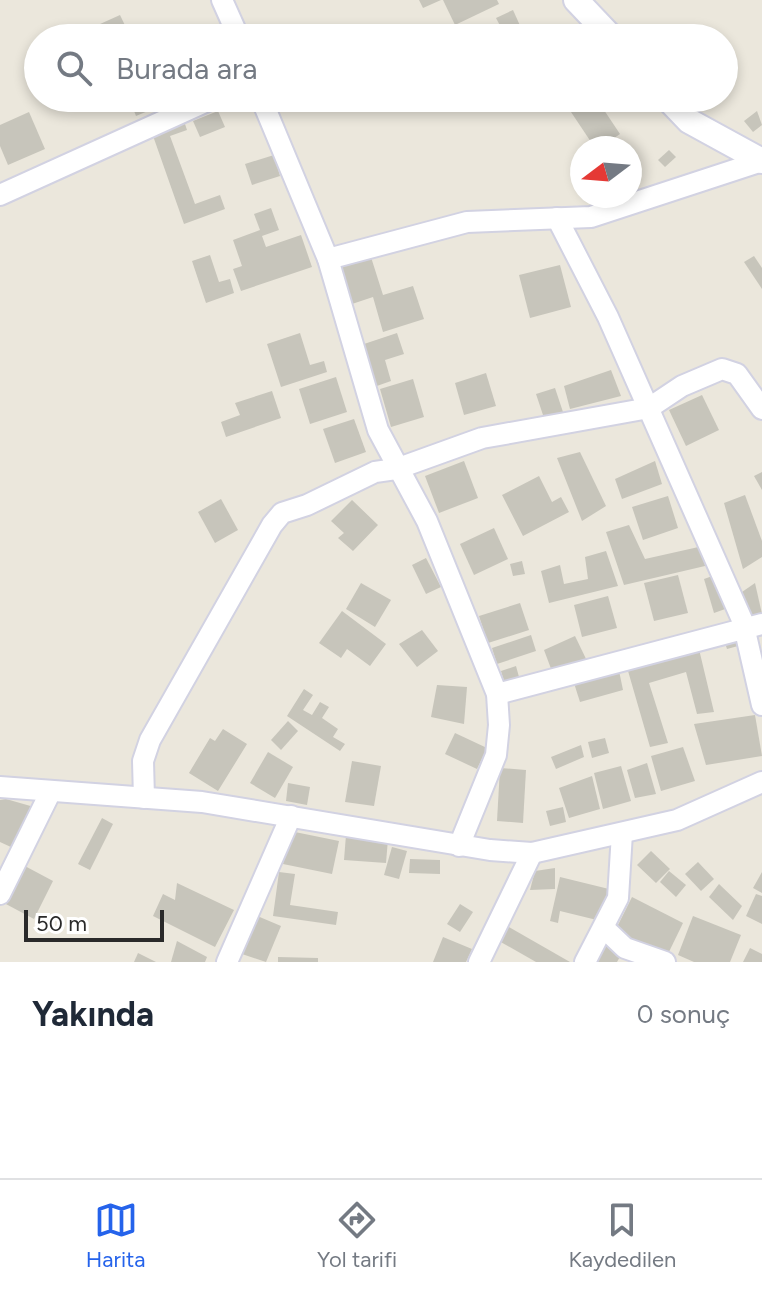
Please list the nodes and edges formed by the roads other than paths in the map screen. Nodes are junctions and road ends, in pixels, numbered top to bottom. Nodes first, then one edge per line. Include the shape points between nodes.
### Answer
1 (222, 0) edge
2 (576, 0) edge
3 (233, 24) edge
4 (599, 24) edge
5 (183, 112) edge
6 (267, 112) edge
7 (680, 112) edge
8 (762, 161) edge
9 (0, 195) edge
10 (557, 218) junction
11 (328, 259) junction
12 (649, 408) junction
13 (762, 409) edge
14 (396, 469) junction
15 (753, 626) edge
16 (497, 694) junction
17 (762, 705) edge
18 (762, 782) edge
19 (0, 787) edge
20 (51, 791) junction
21 (144, 798) junction
22 (291, 816) junction
23 (622, 833) junction
24 (459, 846) junction
25 (532, 853) junction
26 (0, 894) edge
27 (604, 928) junction
28 (227, 962) edge
29 (479, 962) edge
30 (585, 962) edge
31 (665, 962) edge

1 - 3 street
2 - 4 street
5 - 9 street
6 - 11 street
7 - 8 street
8 - 10 street via 591,217
10 - 11 street via 467,222
10 - 12 street
11 - 14 street via 378,430
12 - 13 street via 722,369 737,374
12 - 14 street via 482,438
12 - 15 street
14 - 16 street via 432,533
14 - 21 street via 375,472 282,513 272,525 150,740 143,761
15 - 16 street
15 - 17 street
16 - 24 street via 496,755
18 - 23 street via 677,820
19 - 20 street
20 - 21 street
20 - 26 street
21 - 22 street
22 - 24 street
22 - 28 street
23 - 25 street
23 - 27 street via 618,898
24 - 25 street
25 - 29 street
27 - 30 street
27 - 31 street via 625,948

